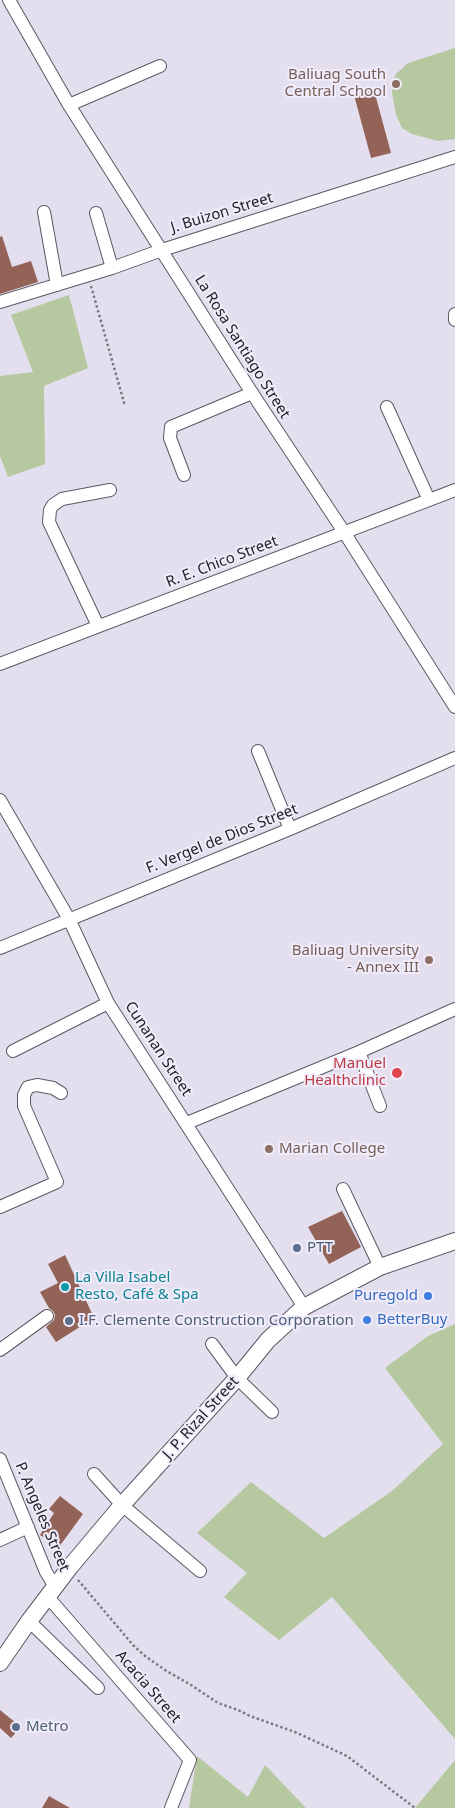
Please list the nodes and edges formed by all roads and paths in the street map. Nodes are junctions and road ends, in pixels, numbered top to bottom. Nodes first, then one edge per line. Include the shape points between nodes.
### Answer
1 (9, 0) edge
2 (160, 66) dead end
3 (68, 105) junction
4 (455, 158) edge
5 (44, 212) dead end
6 (96, 213) dead end
7 (162, 250) junction
8 (112, 268) junction
9 (88, 275) junction
10 (57, 285) junction
11 (0, 302) edge
12 (455, 314) edge
13 (455, 320) edge
14 (252, 393) junction
15 (125, 406) dead end
16 (387, 408) dead end
17 (184, 475) dead end
18 (110, 490) dead end
19 (455, 490) edge
20 (429, 500) junction
21 (344, 532) junction
22 (98, 626) junction
23 (0, 664) edge
24 (455, 707) edge
25 (258, 751) dead end
26 (455, 758) edge
27 (0, 800) edge
28 (290, 829) junction
29 (69, 919) junction
30 (0, 948) edge
31 (108, 1003) junction
32 (455, 1009) edge
33 (13, 1051) dead end
34 (359, 1052) junction
35 (61, 1093) dead end
36 (380, 1106) dead end
37 (187, 1124) junction
38 (343, 1189) dead end
39 (0, 1207) edge
40 (455, 1241) edge
41 (380, 1267) junction
42 (304, 1307) junction
43 (47, 1316) dead end
44 (212, 1344) dead end
45 (0, 1350) edge
46 (237, 1378) junction
47 (272, 1412) dead end
48 (1, 1462) edge
49 (94, 1474) dead end
50 (122, 1505) junction
51 (28, 1527) junction
52 (0, 1540) edge
53 (200, 1571) dead end
54 (79, 1583) dead end
55 (51, 1592) junction
56 (29, 1621) junction
57 (0, 1663) edge
58 (98, 1688) dead end
59 (171, 1808) edge
60 (415, 1808) edge

1 - 3 street, La Rosa Santiago Street
2 - 3 street
3 - 7 street, La Rosa Santiago Street
4 - 7 street, J. Buizon Street
5 - 10 street
6 - 8 street
7 - 8 street, J. Buizon Street
7 - 14 street, La Rosa Santiago Street
8 - 9 street, J. Buizon Street
9 - 10 street, J. Buizon Street
9 - 15 path
10 - 11 street, J. Buizon Street
12 - 13 street
14 - 17 street via 171,427 170,438
14 - 21 street, La Rosa Santiago Street
16 - 20 street
18 - 22 street via 62,499 53,505 49,522
19 - 20 street, R. E. Chico Street
20 - 21 street, R. E. Chico Street
21 - 22 street, R. E. Chico Street
21 - 24 street, La Rosa Santiago Street
22 - 23 street, R. E. Chico Street
25 - 28 street
26 - 28 street, F. Vergel de Dios Street
27 - 29 street, Cunanan Street
28 - 29 street, F. Vergel de Dios Street
29 - 30 street, F. Vergel de Dios Street
29 - 31 street, Cunanan Street
31 - 33 street
31 - 37 street, Cunanan Street
32 - 34 street
34 - 36 street
34 - 37 street
35 - 39 street via 54,1088 37,1085 28,1087 24,1095 24,1106 57,1182
37 - 42 street, Cunanan Street
38 - 41 street
40 - 41 main road, J. P. Rizal Street
41 - 42 main road, J. P. Rizal Street
42 - 46 main road, J. P. Rizal Street via 268,1340
43 - 45 street
44 - 46 street
46 - 47 street
46 - 50 main road, J. P. Rizal Street
48 - 51 street, P. Angeles Street
49 - 50 street
50 - 53 street
50 - 55 main road, J. P. Rizal Street
51 - 52 street
51 - 55 street, P. Angeles Street
54 - 60 path via 133,1645 165,1670 218,1703 347,1756
55 - 56 main road, J. P. Rizal Street
55 - 59 street, Acacia Street via 190,1760
56 - 57 main road, J. P. Rizal Street
56 - 58 street

